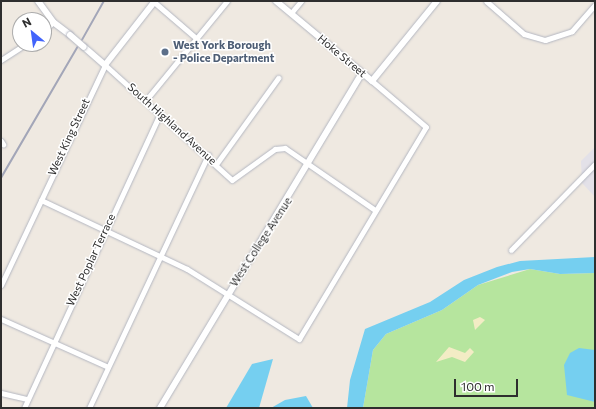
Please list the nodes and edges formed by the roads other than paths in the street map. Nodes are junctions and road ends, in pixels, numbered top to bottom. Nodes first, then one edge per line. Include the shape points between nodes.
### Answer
1 (38, 1) edge
2 (227, 1) edge
3 (276, 1) edge
4 (301, 1) edge
5 (437, 1) edge
6 (486, 1) edge
7 (155, 2) edge
8 (595, 5) edge
9 (291, 13) junction
10 (53, 22) joint
11 (197, 39) junction
12 (14, 52) edge
13 (1, 60) edge
14 (105, 65) junction
15 (361, 75) junction
16 (278, 78) dead end
17 (372, 81) junction
18 (146, 100) junction
19 (160, 114) junction
20 (208, 155) junction
21 (216, 163) junction
22 (595, 164) edge
23 (308, 166) junction
24 (41, 200) junction
25 (375, 210) junction
26 (105, 231) junction
27 (511, 250) dead end
28 (160, 255) junction
29 (1, 285) edge
30 (229, 293) junction
31 (1, 319) edge
32 (52, 342) junction
33 (106, 366) junction
34 (1, 394) edge
35 (27, 399) junction
36 (24, 408) edge
37 (89, 408) edge
38 (160, 408) edge

1 - 10 street, South Highland Avenue
2 - 11 street
3 - 9 street, Hoke Street
4 - 9 street
5 - 17 street
6 - 8 street via 524,34 553,40 572,31
7 - 11 street
7 - 14 street, West King Street
9 - 15 street, Hoke Street
10 - 14 street, South Highland Avenue, bridge
11 - 18 street
12 - 13 street
14 - 18 street, South Highland Avenue
14 - 24 street, West King Street
15 - 17 street, Hoke Street
15 - 23 street, West College Avenue
16 - 21 street
17 - 25 street, Hoke Street via 426,127
18 - 19 street, South Highland Avenue
19 - 20 street, South Highland Avenue
19 - 26 street, West Poplar Terrace
20 - 21 street, South Highland Avenue
20 - 28 street
21 - 23 street, South Highland Avenue via 232,180 274,149 285,148
22 - 27 street
23 - 25 street, South Highland Avenue
23 - 30 street, West College Avenue
24 - 26 street
24 - 29 street, West King Street
25 - 30 street via 298,339
26 - 28 street
26 - 32 street, West Poplar Terrace
28 - 30 street
28 - 33 street
30 - 38 street, West College Avenue
31 - 32 street
32 - 33 street
32 - 35 street, West Poplar Terrace
33 - 37 street
34 - 35 street
35 - 36 street, West Poplar Terrace

